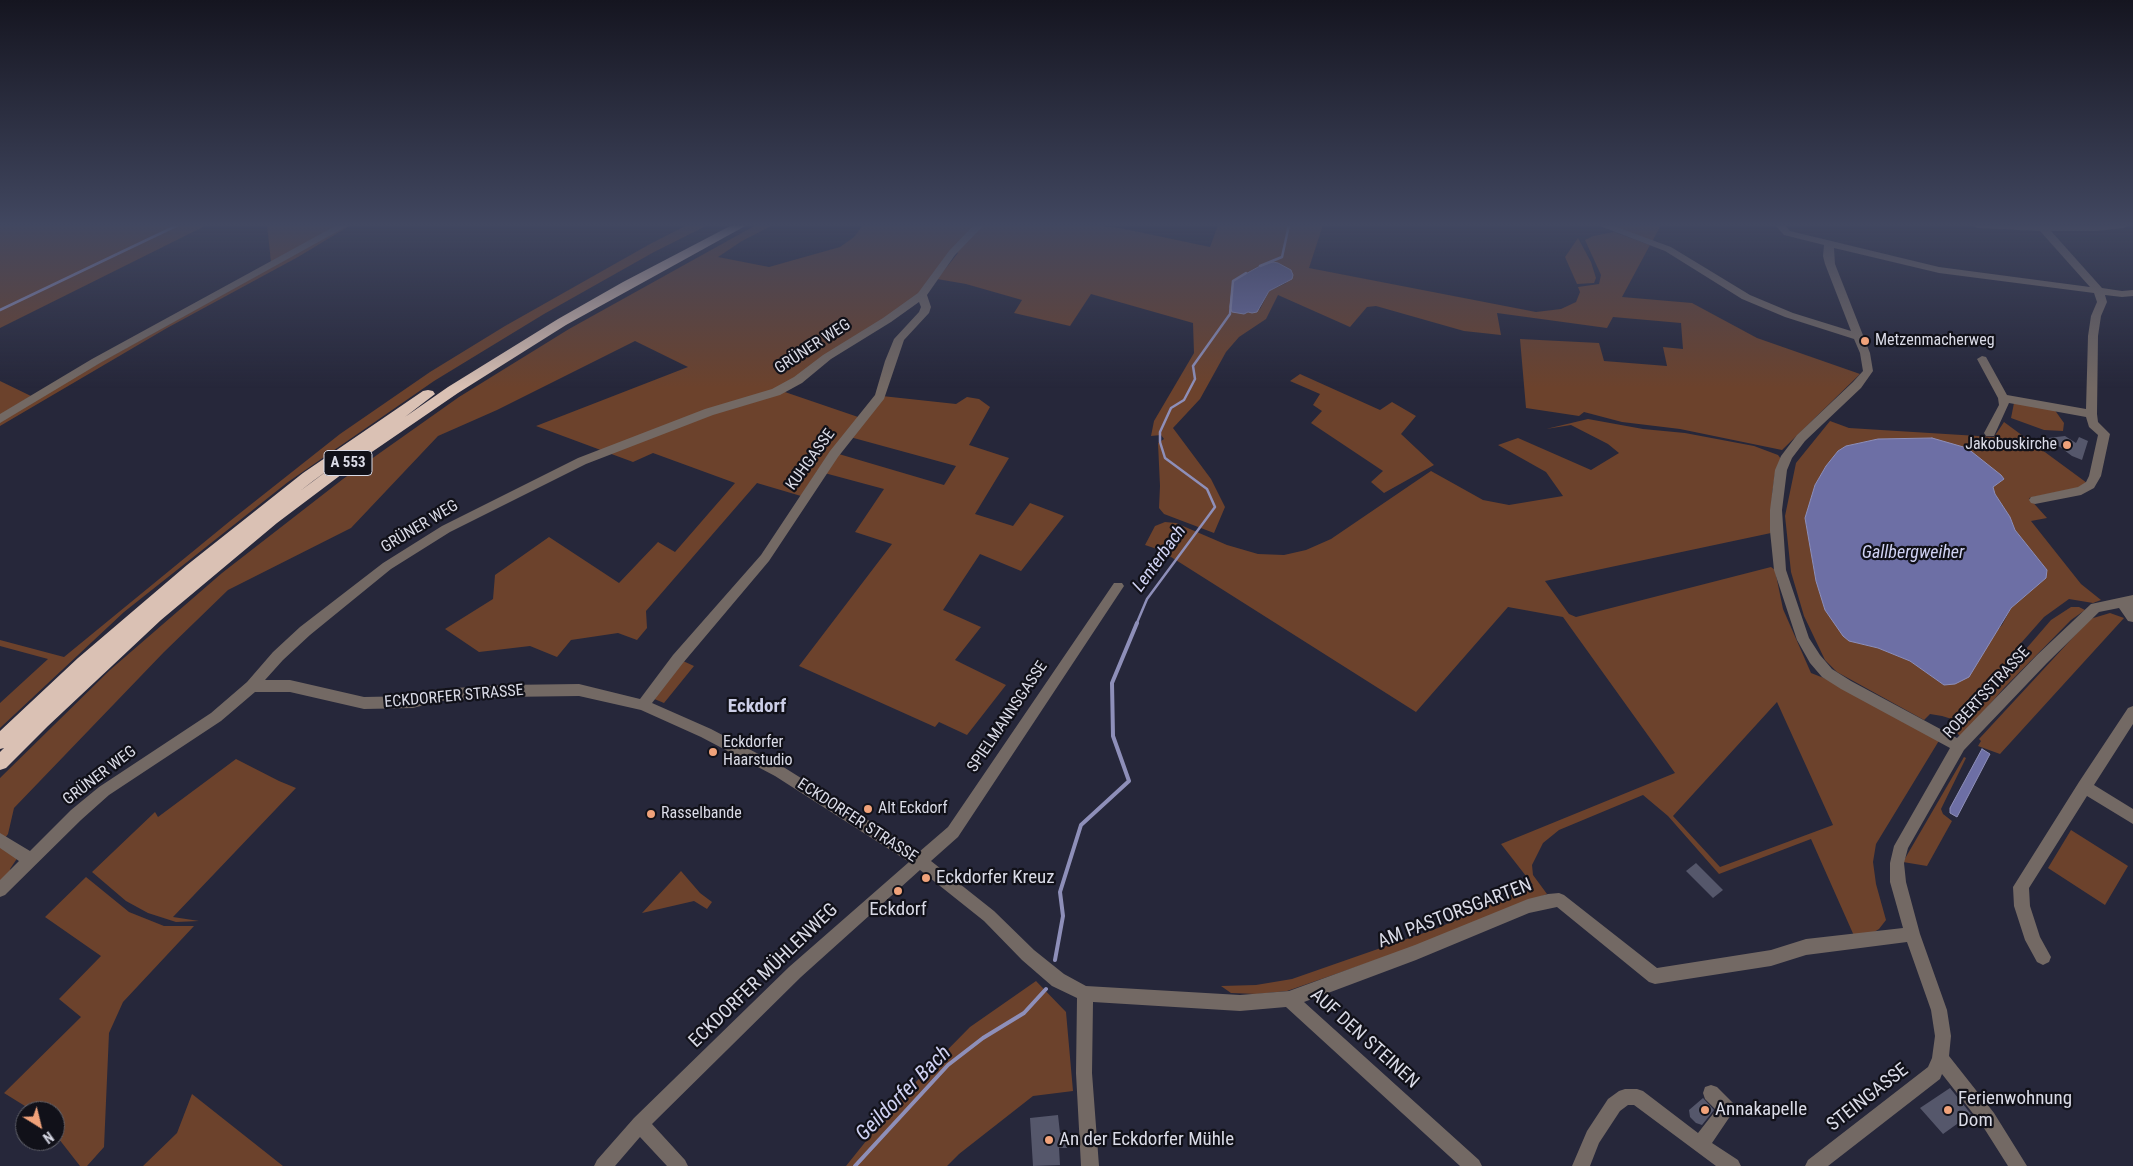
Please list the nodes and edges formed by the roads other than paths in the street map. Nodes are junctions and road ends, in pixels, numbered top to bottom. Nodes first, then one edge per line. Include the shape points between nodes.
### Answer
1 (245, 279) edge
2 (619, 279) edge
3 (638, 279) edge
4 (933, 279) edge
5 (1720, 279) edge
6 (1836, 279) edge
7 (2014, 279) edge
8 (2089, 279) edge
9 (2098, 290) junction
10 (2133, 293) edge
11 (922, 295) junction
12 (1858, 337) junction
13 (1982, 359) dead end
14 (2003, 398) junction
15 (2091, 414) junction
16 (0, 419) edge
17 (1990, 433) dead end
18 (2035, 500) dead end
19 (1118, 586) dead end
20 (2127, 601) edge
21 (2133, 616) edge
22 (252, 686) junction
23 (643, 705) junction
24 (2130, 722) edge
25 (0, 742) edge
26 (1959, 746) junction
27 (0, 763) edge
28 (2084, 786) junction
29 (2133, 817) edge
30 (0, 840) edge
31 (31, 860) junction
32 (920, 861) junction
33 (0, 890) edge
34 (1912, 934) junction
35 (2043, 957) dead end
36 (1085, 994) junction
37 (1289, 999) junction
38 (1940, 1058) junction
39 (1711, 1093) dead end
40 (640, 1124) junction
41 (1700, 1145) junction
42 (604, 1166) edge
43 (679, 1166) edge
44 (1090, 1166) edge
45 (1473, 1166) edge
46 (1581, 1166) edge
47 (1732, 1166) edge
48 (1814, 1166) edge
49 (2018, 1166) edge

1 - 16 street via 96,361
2 - 25 highway, A 553 via 444,383 315,472 192,568
3 - 27 highway, A 553 via 453,390 272,519 162,610
4 - 11 street, KUHGASSE
5 - 12 street via 1746,297 1789,315
6 - 12 street
7 - 9 street
8 - 9 street
9 - 10 street
9 - 15 street via 2102,302 2093,336
11 - 22 street, GRÜNER WEG via 776,392 709,412 582,461 446,529 387,566 344,599 278,656
11 - 23 street, KUHGASSE via 926,307 924,313 899,339 880,396 834,454 765,558 678,658
12 - 26 street via 1868,365 1866,376 1793,447 1781,470 1776,531 1780,570 1803,640 1827,673
13 - 14 street
14 - 15 street
14 - 17 street via 2004,405
15 - 18 street via 2093,424 2104,434 2090,485 2080,491
19 - 32 street, SPIELMANNSGASSE via 953,832
20 - 21 street
20 - 26 street, ROBERTSSTRASSE via 2095,608
22 - 23 street, ECKDORFER STRASSE via 290,686 364,703 413,702 439,695 578,690
22 - 31 street, GRÜNER WEG via 209,722 104,792
23 - 32 street, ECKDORFER STRASSE via 706,733 780,772
24 - 28 street
26 - 34 street, ROBERTSSTRASSE via 1901,846 1898,882
28 - 29 street
28 - 35 street via 2021,887 2022,906
30 - 31 street
31 - 33 street, GRÜNER WEG
32 - 36 street, ECKDORFER STRASSE via 989,916 1058,980
32 - 40 street, ECKDORFER MÜHLENWEG via 795,972
34 - 37 street, AM PASTORSGARTEN via 1806,947 1771,958 1655,976 1572,909 1559,900 1548,901
34 - 38 street, ROBERTSSTRASSE via 1939,1010 1943,1036
36 - 37 street, AUF DEN STEINEN via 1240,1003
36 - 44 street via 1084,1073
37 - 45 street, AUF DEN STEINEN
38 - 48 street, STEINGASSE via 1934,1073
38 - 49 street via 1988,1119
39 - 41 street via 1727,1109
40 - 42 street, ECKDORFER MÜHLENWEG
40 - 43 street
41 - 46 street via 1637,1097 1625,1097 1614,1105 1593,1137
41 - 47 street

